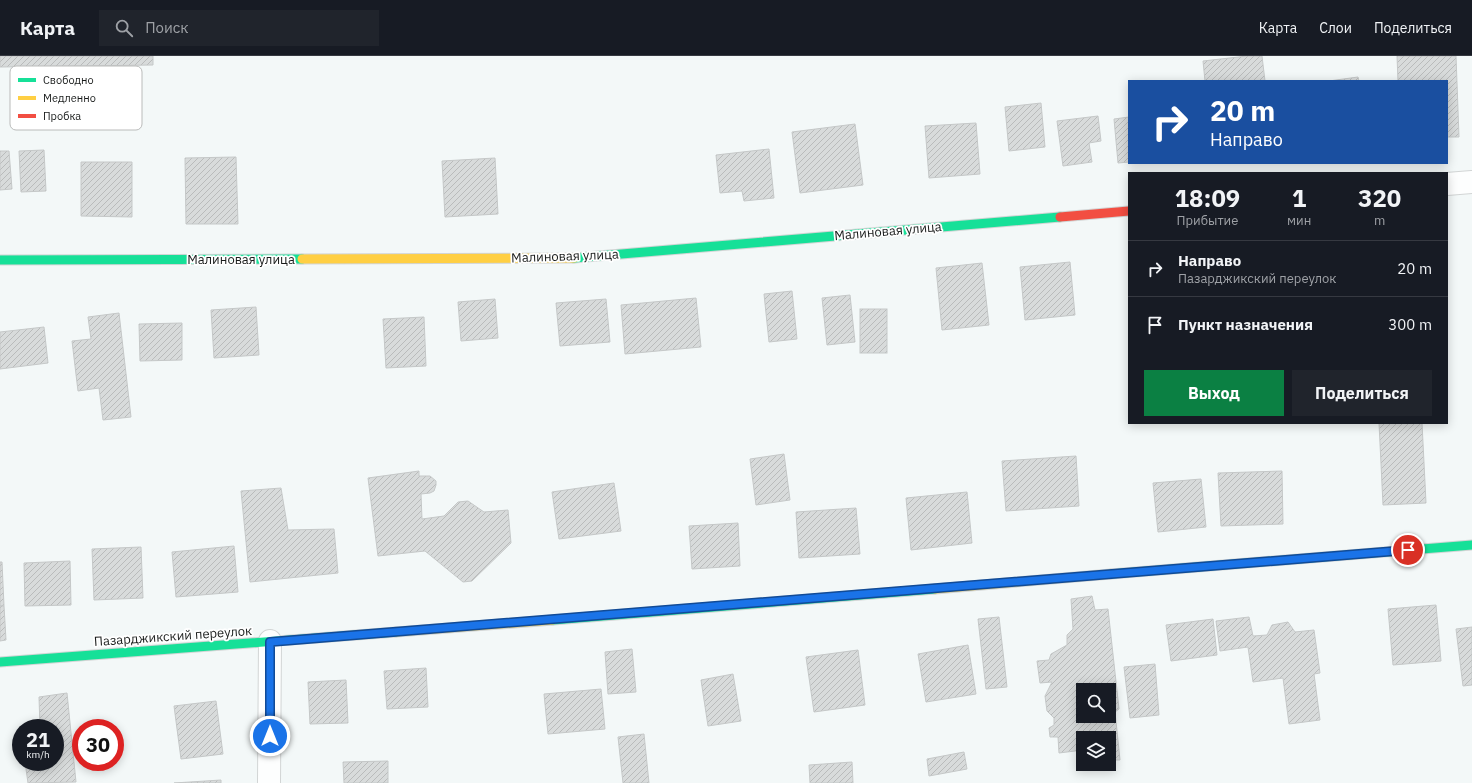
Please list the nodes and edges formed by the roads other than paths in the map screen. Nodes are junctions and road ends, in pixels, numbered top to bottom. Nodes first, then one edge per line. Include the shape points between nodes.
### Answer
1 (1472, 182) edge
2 (1448, 184) edge
3 (1128, 211) edge
4 (0, 260) edge
5 (1472, 545) edge
6 (270, 642) junction
7 (0, 662) edge
8 (269, 783) edge

1 - 2 street
3 - 4 street, Малиновая улица via 582,258
5 - 6 street, Пазарджикский переулок
6 - 7 street, Пазарджикский переулок
6 - 8 street

